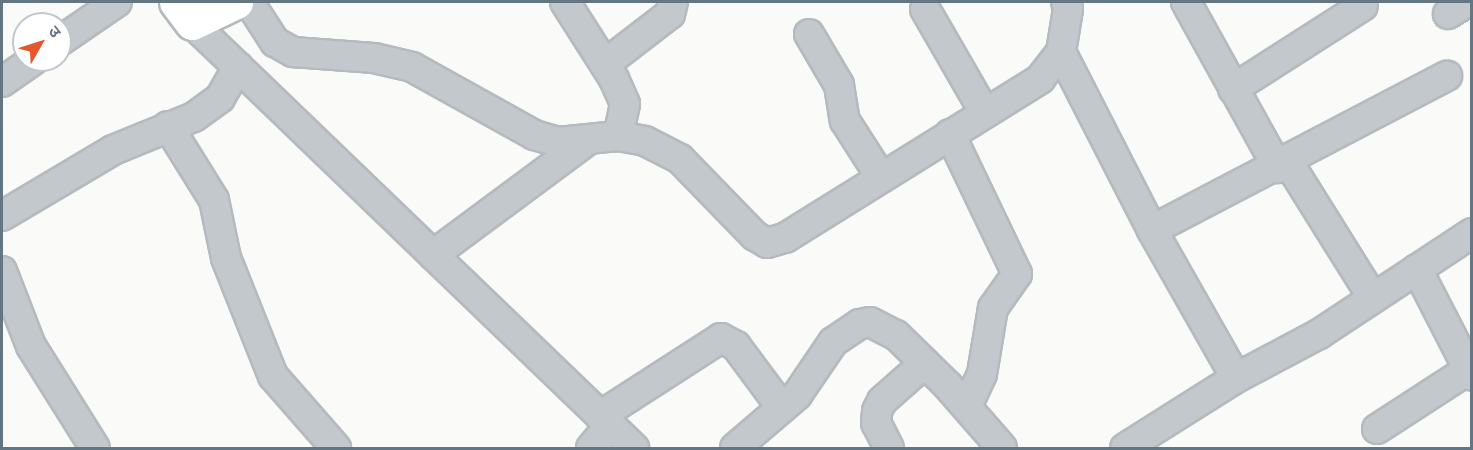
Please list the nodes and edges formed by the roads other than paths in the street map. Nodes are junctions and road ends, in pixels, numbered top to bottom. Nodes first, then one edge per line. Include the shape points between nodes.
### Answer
1 (117, 2) edge
2 (236, 2) edge
3 (249, 2) edge
4 (565, 2) edge
5 (673, 2) edge
6 (1186, 2) edge
7 (1071, 4) edge
8 (1363, 6) dead end
9 (925, 9) dead end
10 (184, 12) edge
11 (72, 33) edge
12 (809, 34) dead end
13 (286, 48) junction
14 (1061, 52) junction
15 (605, 64) junction
16 (16, 72) edge
17 (242, 72) junction
18 (1447, 76) dead end
19 (2, 82) edge
20 (1233, 89) junction
21 (985, 113) junction
22 (168, 126) junction
23 (950, 134) junction
24 (618, 136) junction
25 (590, 138) junction
26 (1283, 165) junction
27 (881, 177) junction
28 (2, 216) edge
29 (1152, 230) junction
30 (1472, 233) edge
31 (433, 255) junction
32 (1417, 269) junction
33 (2, 272) edge
34 (1373, 298) junction
35 (9, 316) edge
36 (925, 363) junction
37 (1470, 373) edge
38 (1236, 378) junction
39 (967, 406) junction
40 (782, 408) junction
41 (604, 421) junction
42 (1377, 429) dead end
43 (1143, 444) edge
44 (95, 448) edge
45 (336, 448) edge
46 (591, 448) edge
47 (634, 448) edge
48 (735, 448) edge
49 (889, 448) edge
50 (1002, 448) edge

1 - 11 street
2 - 10 main road
3 - 13 street via 269,33
4 - 15 street
5 - 15 street via 670,14
6 - 20 street
7 - 14 street
8 - 20 street
9 - 21 street
10 - 17 street
12 - 27 street via 834,74 845,121
13 - 17 street
13 - 25 street via 397,62 429,74 534,135 558,142
14 - 21 street via 1040,79
14 - 29 street
15 - 24 street via 625,104
16 - 19 street
17 - 22 street via 208,108
17 - 31 street
18 - 26 street
20 - 26 street
21 - 23 street
22 - 28 street via 113,150
22 - 45 street via 214,200 226,258 273,376
23 - 27 street
23 - 39 street via 1017,274 993,308 982,374
24 - 25 street
24 - 27 street via 645,141 681,159 755,236 767,243 785,238
25 - 31 street
26 - 29 street
26 - 34 street
29 - 38 street
30 - 32 street
31 - 41 street
32 - 34 street
32 - 37 street
33 - 35 street
34 - 38 street via 1319,334
35 - 44 street
36 - 39 street
36 - 40 street via 881,325 860,324 823,353 811,378
36 - 49 street via 882,401 877,411 876,423
37 - 42 street
38 - 43 street
39 - 50 street
40 - 41 street via 736,346 721,338
40 - 48 street
41 - 46 street
41 - 47 street

